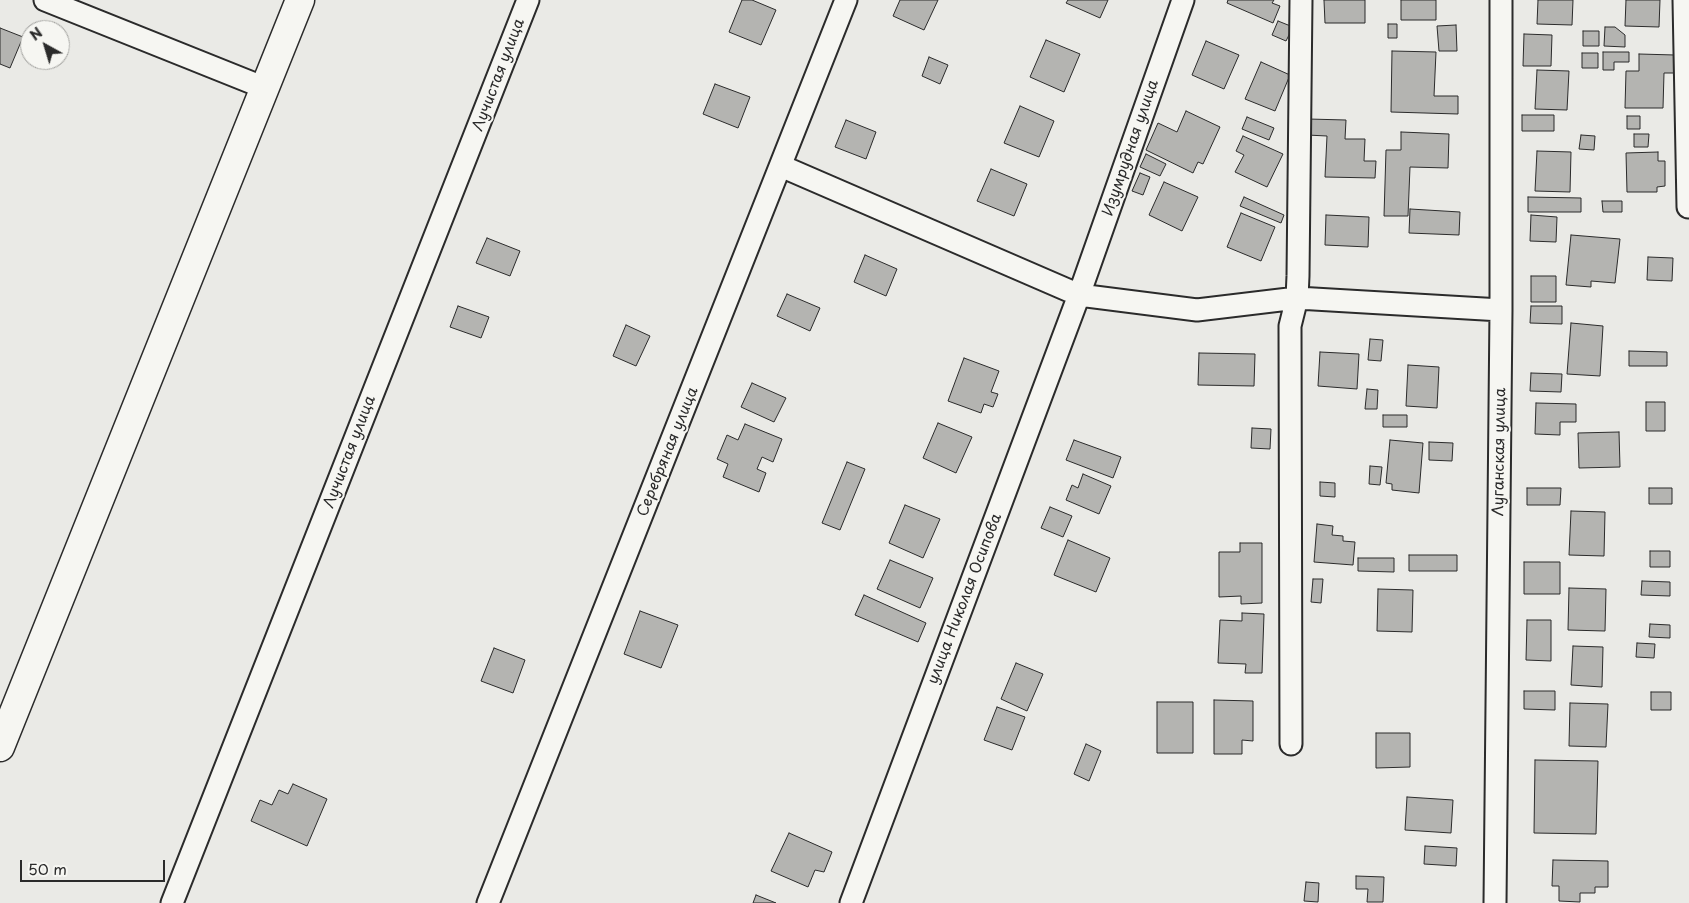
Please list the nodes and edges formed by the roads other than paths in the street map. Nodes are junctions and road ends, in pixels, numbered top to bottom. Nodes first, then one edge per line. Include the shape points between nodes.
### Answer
1 (45, 0) edge
2 (300, 0) edge
3 (528, 0) edge
4 (846, 0) edge
5 (1183, 0) edge
6 (1301, 0) edge
7 (1501, 0) edge
8 (1684, 0) edge
9 (265, 88) junction
10 (1688, 115) edge
11 (781, 166) junction
12 (1688, 208) edge
13 (1079, 296) junction
14 (1297, 298) junction
15 (1501, 310) junction
16 (1291, 744) dead end
17 (0, 747) edge
18 (172, 903) edge
19 (488, 903) edge
20 (851, 903) edge
21 (1496, 903) edge

1 - 9 street
2 - 9 main road
3 - 18 street, Лучистая улица
4 - 11 street, Серебряная улица
5 - 13 street, Изумрудная улица
6 - 14 street
7 - 15 street, Луганская улица
8 - 10 street
9 - 17 main road
10 - 12 street
11 - 13 street
11 - 19 street, Серебряная улица
13 - 14 street via 1197,310
13 - 20 street, улица Николая Осипова
14 - 15 street
14 - 16 street via 1290,326
15 - 21 street, Луганская улица

